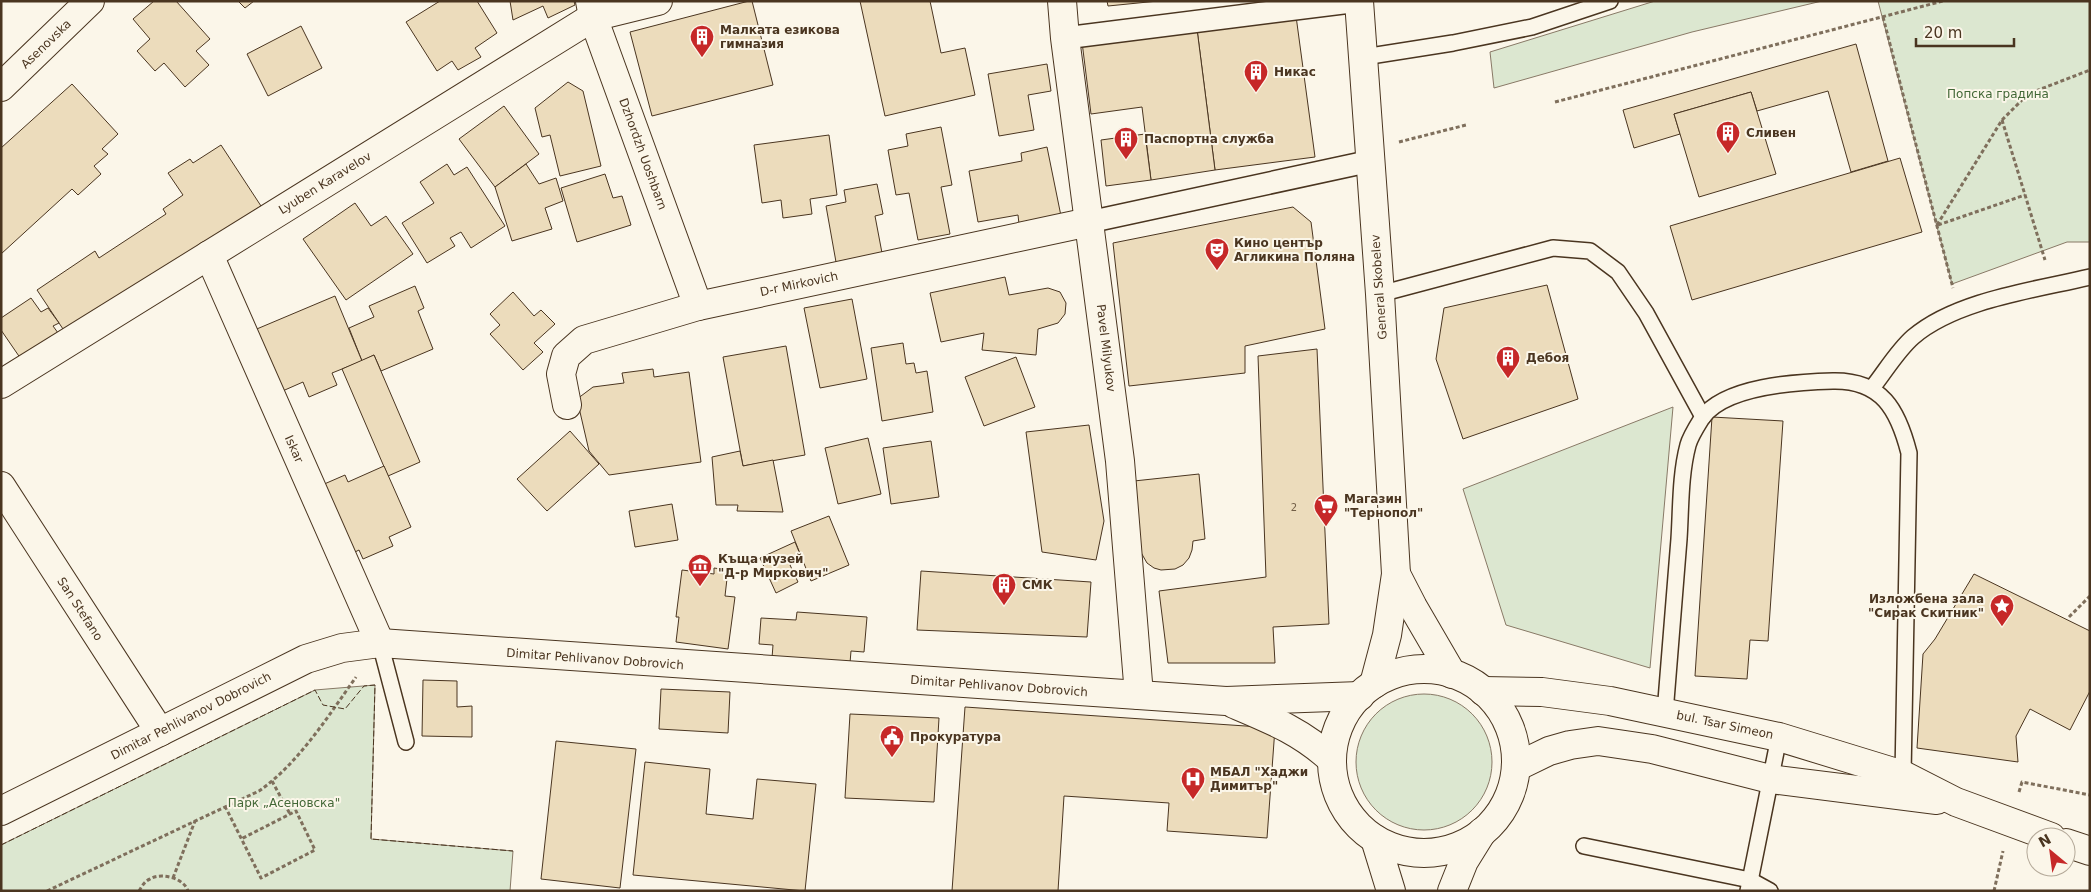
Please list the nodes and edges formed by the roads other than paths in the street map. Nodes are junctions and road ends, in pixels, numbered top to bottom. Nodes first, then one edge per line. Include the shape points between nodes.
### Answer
1 (90, 1) edge
2 (658, 1) edge
3 (1062, 1) edge
4 (1359, 1) edge
5 (1610, 1) edge
6 (592, 9) edge
7 (1065, 38) junction
8 (1364, 57) junction
9 (1, 87) edge
10 (1370, 155) junction
11 (1089, 222) junction
12 (208, 255) junction
13 (2090, 277) edge
14 (1380, 294) junction
15 (698, 306) junction
16 (1, 384) edge
17 (1872, 388) junction
18 (567, 405) dead end
19 (1703, 417) junction
20 (1, 486) edge
21 (1396, 574) junction
22 (380, 643) junction
23 (1452, 674) junction
24 (1367, 690) junction
25 (1483, 691) junction
26 (1139, 695) junction
27 (1226, 701) junction
28 (1665, 713) junction
29 (160, 732) junction
30 (1779, 737) junction
31 (406, 742) dead end
32 (1332, 760) junction
33 (1516, 767) junction
34 (1903, 775) junction
35 (1770, 779) junction
36 (1956, 802) junction
37 (1, 811) edge
38 (2026, 828) edge
39 (1482, 832) junction
40 (1375, 839) junction
41 (1584, 846) dead end
42 (2076, 846) edge
43 (2090, 851) edge
44 (1749, 885) edge
45 (1391, 891) edge
46 (1452, 891) edge
47 (1770, 891) edge

1 - 9 street, Asenovska
2 - 6 street, Lyuben Karavelov
3 - 7 street, Pavel Milyukov
4 - 7 street
4 - 8 street, General Skobelev
5 - 8 lane via 1532,26
6 - 12 street, Lyuben Karavelov
6 - 15 street, Dzhordzh Uoshbarn
7 - 11 street, Pavel Milyukov
8 - 10 street, General Skobelev
10 - 11 street
10 - 14 street, General Skobelev
11 - 15 street, D-r Mirkovich
11 - 26 street, Pavel Milyukov via 1120,461
12 - 16 street, Lyuben Karavelov
12 - 22 street, Iskar
13 - 17 lane via 1958,310 1912,338
14 - 19 lane via 1553,248 1590,251 1618,272 1646,313
14 - 21 street, General Skobelev
15 - 18 street, D-r Mirkovich via 584,340 566,356 561,374
17 - 19 lane via 1848,381 1754,389 1725,400
17 - 34 lane via 1891,407 1903,430 1909,453
19 - 28 lane via 1688,444
20 - 29 street, San Stefano
21 - 23 street, General Skobelev
21 - 24 street, General Skobelev via 1387,635
22 - 26 street, Dimitar Pehlivanov Dobrovich
22 - 29 street, Dimitar Pehlivanov Dobrovich via 342,648 306,659
22 - 31 lane
23 - 24 street via 1420,670 1404,672 1388,677
23 - 25 street
24 - 27 street, Dimitar Pehlivanov Dobrovich
24 - 32 street via 1348,709 1334,742
25 - 28 street, bul. Tsar Simeon via 1542,692 1610,701
25 - 33 street via 1502,712 1513,738
26 - 27 street, Dimitar Pehlivanov Dobrovich
27 - 32 street, Dimitar Pehlivanov Dobrovich via 1283,724 1314,743
28 - 30 street, bul. Tsar Simeon
29 - 37 street, Dimitar Pehlivanov Dobrovich
30 - 34 street, bul. Tsar Simeon
30 - 35 lane
32 - 40 street via 1333,779 1339,797 1360,828
33 - 35 street, bul. Tsar Simeon via 1549,751 1598,741 1652,749
33 - 39 street via 1506,803
34 - 36 street, bul. Tsar Simeon
35 - 36 street, bul. Tsar Simeon
35 - 44 lane
36 - 38 street, bul. Tsar Simeon
39 - 40 street via 1463,845 1441,852 1418,853 1396,849
39 - 46 street via 1464,861
40 - 45 street
41 - 44 lane
42 - 43 street
44 - 47 lane

